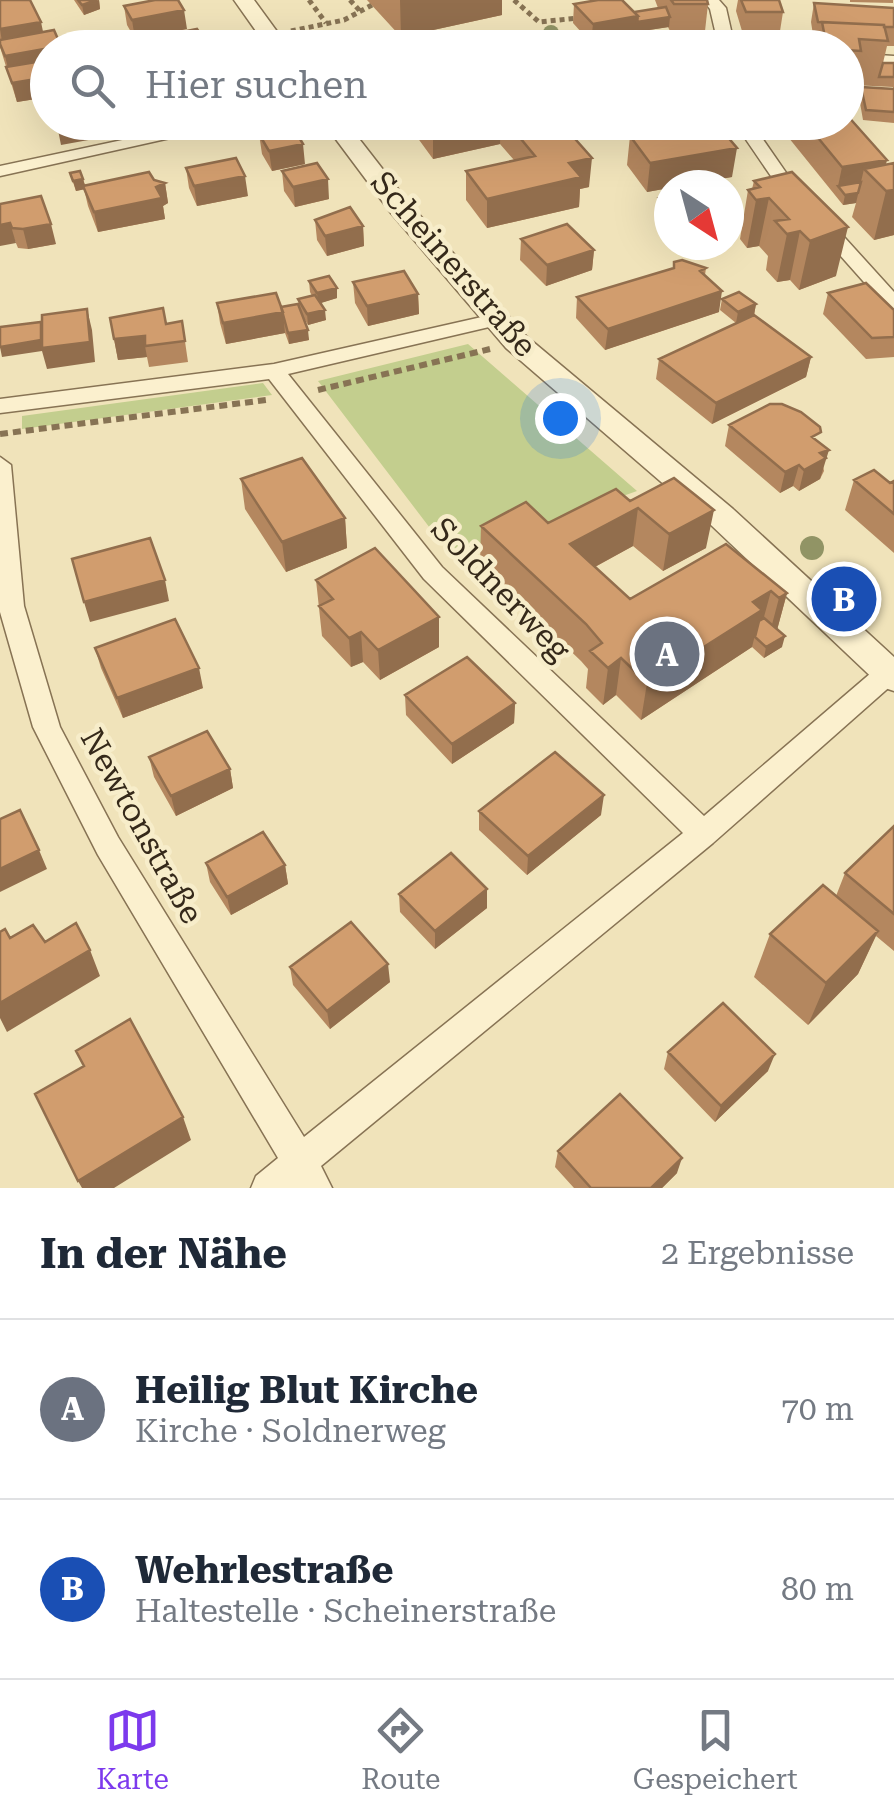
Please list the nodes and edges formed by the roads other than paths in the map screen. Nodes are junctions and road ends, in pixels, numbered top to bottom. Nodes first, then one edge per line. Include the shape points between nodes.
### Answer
1 (244, 0) edge
2 (711, 0) edge
3 (266, 30) edge
4 (723, 30) edge
5 (864, 59) edge
6 (894, 60) edge
7 (148, 140) edge
8 (349, 140) edge
9 (755, 140) edge
10 (0, 148) edge
11 (4, 170) edge
12 (894, 304) edge
13 (505, 331) junction
14 (274, 371) junction
15 (0, 406) edge
16 (0, 466) edge
17 (892, 673) edge
18 (703, 834) junction
19 (307, 1176) edge
20 (268, 1188) edge

1 - 3 street
2 - 4 street
5 - 6 street
7 - 11 street
8 - 13 street, Scheinerstraße
9 - 12 street
10 - 11 street
13 - 14 street
13 - 17 street, Scheinerstraße
14 - 15 street
14 - 18 street, Soldnerweg via 433,573
16 - 19 street, Newtonstraße via 11,606 47,727 108,846
17 - 18 street
18 - 19 street
19 - 20 street

